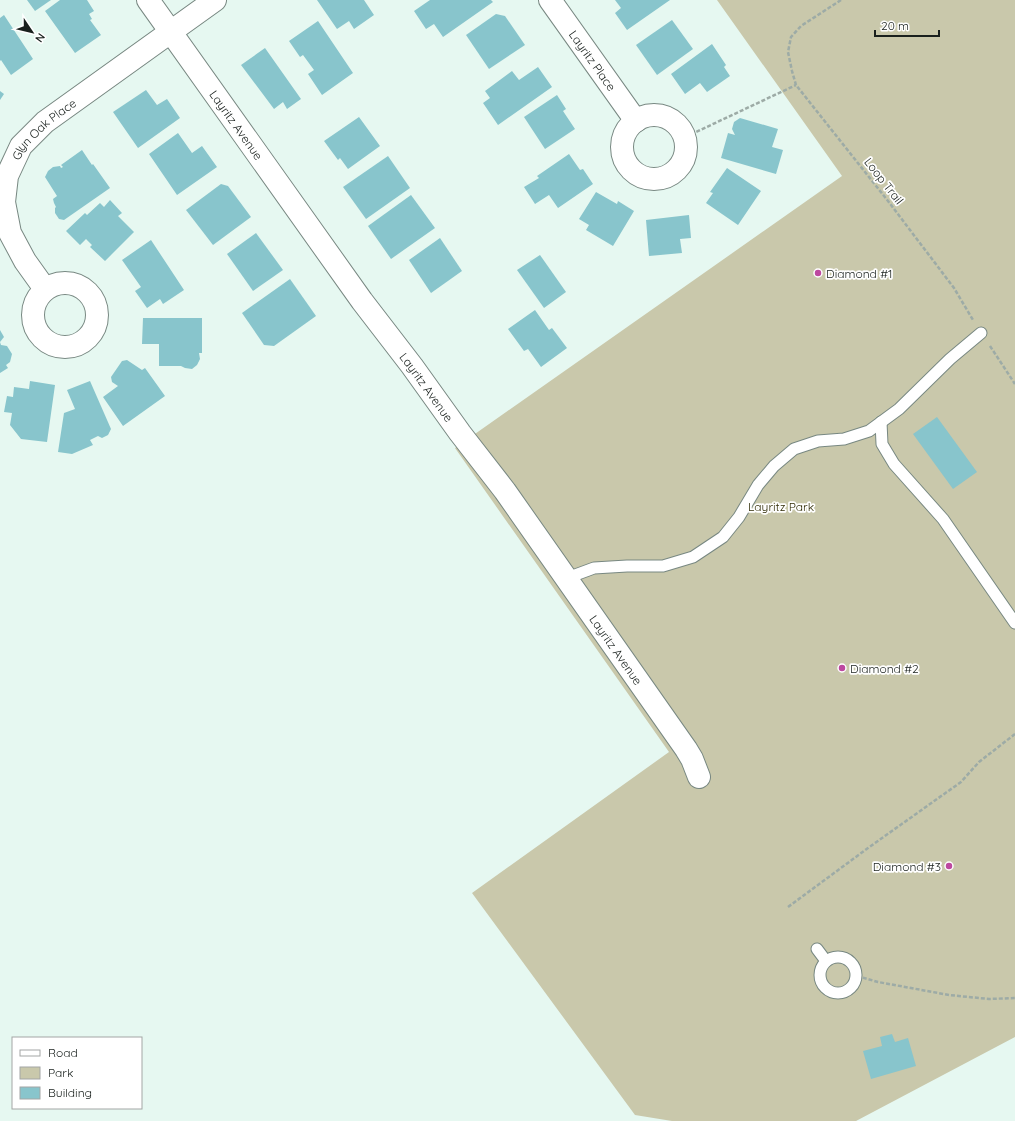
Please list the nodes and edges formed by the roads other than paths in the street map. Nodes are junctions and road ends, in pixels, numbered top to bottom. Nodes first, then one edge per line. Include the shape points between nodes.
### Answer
1 (148, 0) edge
2 (215, 0) edge
3 (550, 0) edge
4 (171, 32) junction
5 (636, 121) junction
6 (45, 289) dead end
7 (981, 333) road end
8 (882, 422) junction
9 (567, 578) junction
10 (1015, 623) edge
11 (699, 777) dead end
12 (817, 949) dead end
13 (826, 962) junction

1 - 4 street, Layritz Avenue
2 - 4 street
3 - 5 street, Layritz Place
4 - 6 street, Glyn Oak Place via 45,122 21,146 7,176 4,202 10,234
4 - 9 street, Layritz Avenue via 362,301
5 - 5 street via 624,135 622,152 629,168 644,178 662,179 677,171 686,156 686,138 678,125 665,117 650,116
7 - 8 lane
8 - 9 lane via 869,431 844,439 818,441 794,449 774,466 758,485 739,517 722,537 693,557 663,566 594,568
8 - 10 lane via 882,444 894,464 943,519
9 - 11 street, Layritz Avenue via 686,749
12 - 13 lane
13 - 13 lane via 820,974 824,987 830,992 837,993 851,989 857,976 852,963 840,957

